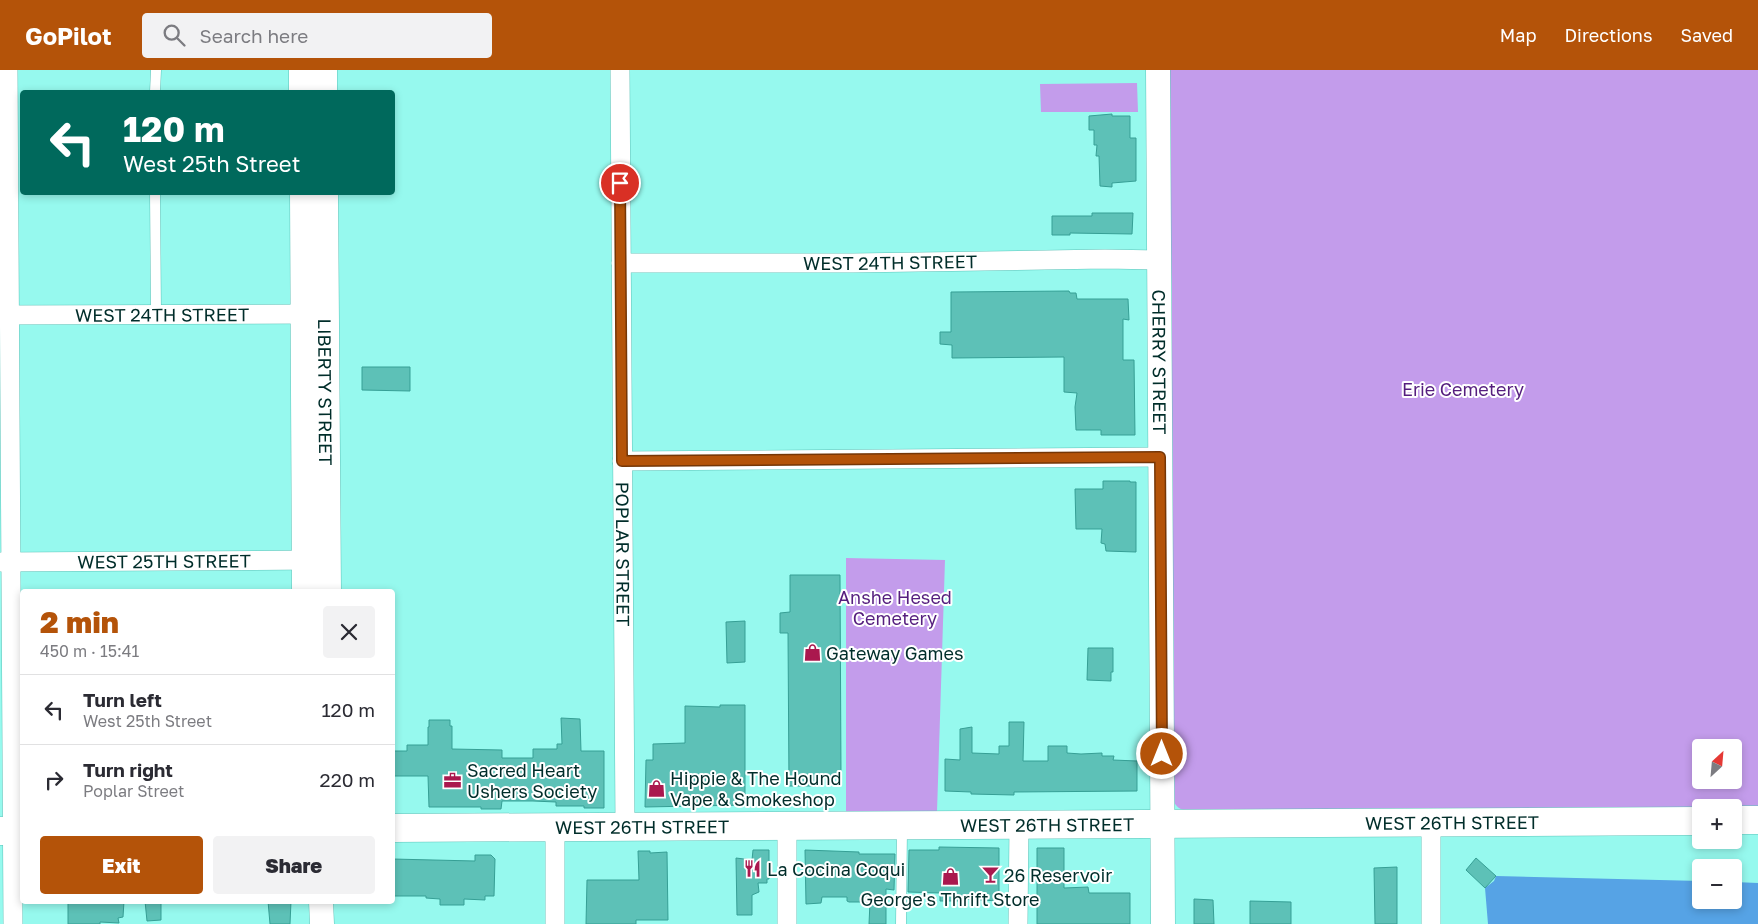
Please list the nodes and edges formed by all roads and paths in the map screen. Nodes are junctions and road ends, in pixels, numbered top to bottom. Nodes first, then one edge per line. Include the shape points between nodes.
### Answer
1 (8, 70) edge
2 (156, 70) edge
3 (303, 70) edge
4 (323, 70) edge
5 (620, 70) edge
6 (1158, 70) edge
7 (155, 90) edge
8 (303, 90) edge
9 (323, 90) edge
10 (155, 195) edge
11 (304, 195) edge
12 (324, 195) edge
13 (1159, 260) junction
14 (621, 263) junction
15 (156, 314) junction
16 (315, 314) junction
17 (5, 315) edge
18 (1160, 457) junction
19 (622, 461) junction
20 (316, 560) junction
21 (6, 562) edge
22 (307, 589) edge
23 (326, 589) edge
24 (6, 698) edge
25 (1692, 820) edge
26 (1742, 820) edge
27 (1758, 820) edge
28 (1431, 822) junction
29 (1163, 823) junction
30 (1019, 824) junction
31 (902, 825) junction
32 (787, 826) junction
33 (555, 827) junction
34 (625, 827) junction
35 (395, 828) edge
36 (12, 831) edge
37 (321, 904) edge
38 (14, 924) edge
39 (322, 924) edge
40 (554, 924) edge
41 (787, 924) edge
42 (901, 924) edge
43 (1018, 924) edge
44 (1163, 924) edge
45 (1431, 924) edge

1 - 17 street
2 - 7 lane
3 - 8 main road
4 - 9 main road
5 - 14 street, POPLAR STREET
6 - 13 street, CHERRY STREET
10 - 15 lane
11 - 16 main road, LIBERTY STREET
12 - 16 main road, LIBERTY STREET
13 - 14 street, WEST 24TH STREET
13 - 18 street, CHERRY STREET
14 - 19 street, POPLAR STREET
15 - 16 street, WEST 24TH STREET
15 - 17 street, WEST 24TH STREET
16 - 20 main road, LIBERTY STREET
17 - 21 street
18 - 19 street
18 - 29 street, CHERRY STREET
19 - 34 street, POPLAR STREET
20 - 21 street, WEST 25TH STREET
20 - 22 main road, LIBERTY STREET
20 - 23 main road, LIBERTY STREET
21 - 24 street
24 - 36 street
25 - 28 main road, WEST 26TH STREET
26 - 27 main road
28 - 29 main road, WEST 26TH STREET
28 - 45 street
29 - 30 main road, WEST 26TH STREET
29 - 44 street, CHERRY STREET
30 - 31 main road, WEST 26TH STREET
30 - 43 street
31 - 32 main road, WEST 26TH STREET
31 - 42 lane
32 - 34 main road, WEST 26TH STREET
32 - 41 street
33 - 34 main road, WEST 26TH STREET
33 - 35 main road, WEST 26TH STREET
33 - 40 street
36 - 38 street
37 - 39 street

